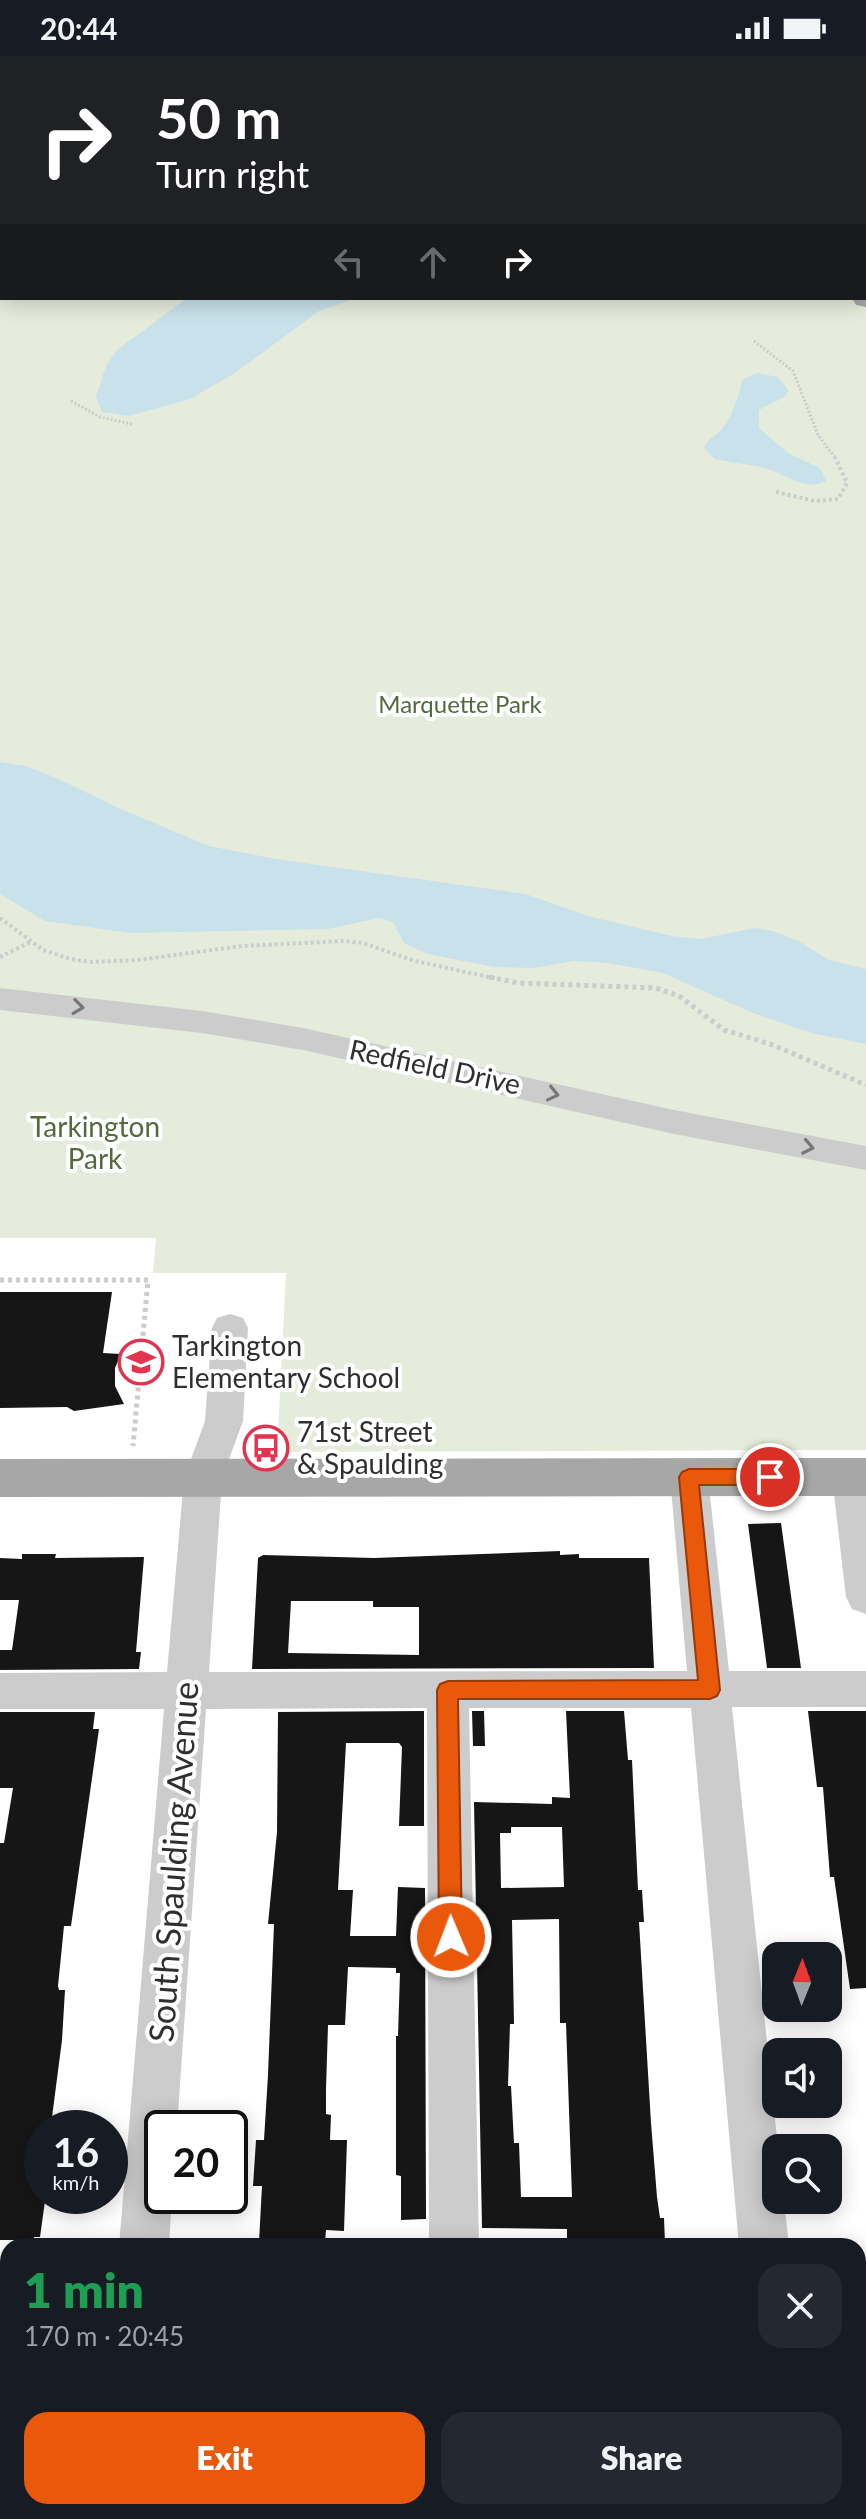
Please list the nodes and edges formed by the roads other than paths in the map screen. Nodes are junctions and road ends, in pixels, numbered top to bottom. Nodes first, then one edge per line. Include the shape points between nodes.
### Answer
1 (0, 999) edge
2 (866, 1158) edge
3 (230, 1328) dead end
4 (689, 1477) junction
5 (859, 1477) edge
6 (0, 1478) edge
7 (203, 1478) junction
8 (866, 1597) edge
9 (866, 1689) edge
10 (448, 1690) junction
11 (710, 1690) junction
12 (0, 1691) edge
13 (188, 1691) junction
14 (145, 2238) edge
15 (454, 2238) edge
16 (763, 2238) edge

1 -> 2 street, Redfield Drive via 303,1039 674,1122
3 - 7 street, South Spaulding Avenue via 224,1421
4 - 5 main road
4 - 7 main road
4 - 11 street
5 - 8 street
6 - 7 main road
7 - 13 street, South Spaulding Avenue
9 - 11 street
10 - 11 street
10 - 13 street
10 - 15 street
11 - 16 street
12 - 13 street
13 - 14 street, South Spaulding Avenue

